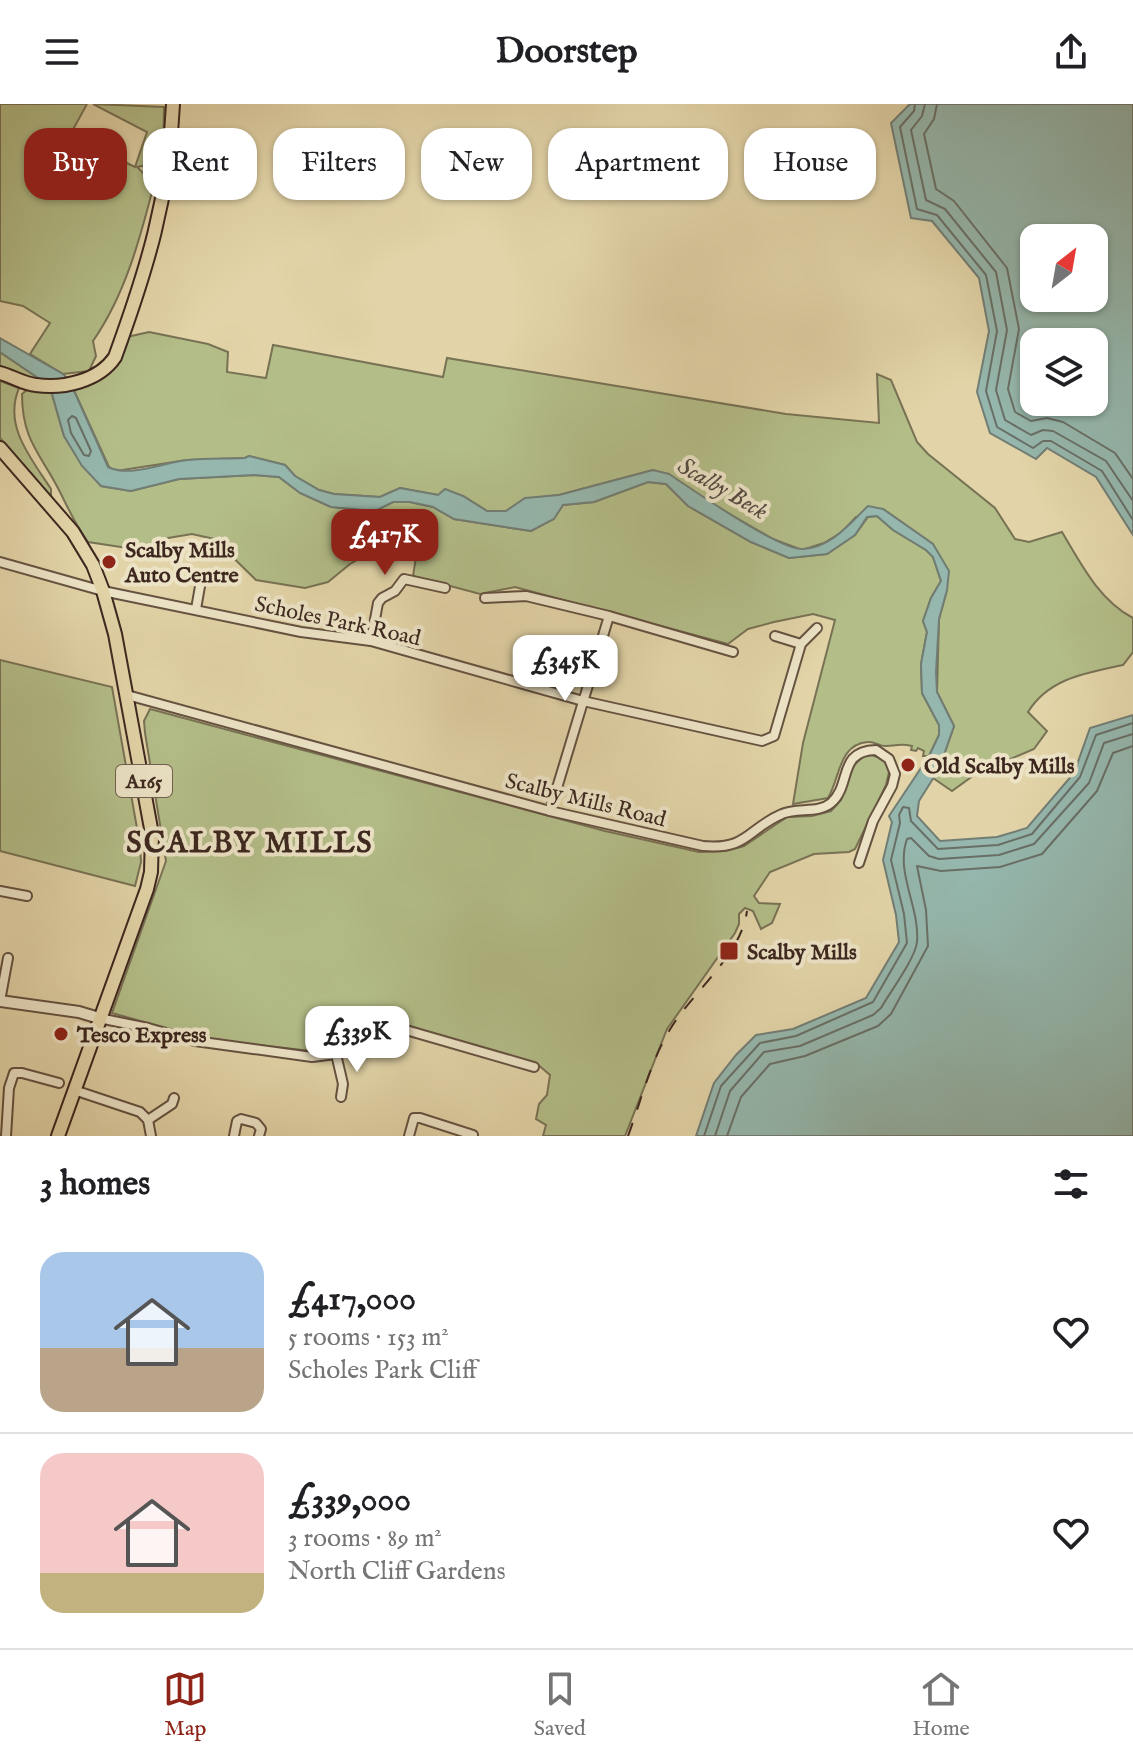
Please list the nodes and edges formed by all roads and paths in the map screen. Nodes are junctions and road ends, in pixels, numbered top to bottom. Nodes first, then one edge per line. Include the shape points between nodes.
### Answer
1 (173, 104) edge
2 (0, 373) edge
3 (1, 450) edge
4 (0, 562) edge
5 (202, 575) dead end
6 (445, 588) dead end
7 (103, 591) junction
8 (485, 598) dead end
9 (196, 609) junction
10 (609, 616) junction
11 (817, 628) dead end
12 (775, 636) dead end
13 (371, 641) junction
14 (801, 644) junction
15 (733, 652) dead end
16 (127, 695) junction
17 (583, 701) junction
18 (550, 811) junction
19 (859, 863) dead end
20 (0, 891) edge
21 (27, 896) dead end
22 (8, 958) dead end
23 (0, 1001) edge
24 (99, 1018) junction
25 (336, 1054) junction
26 (534, 1067) dead end
27 (59, 1083) dead end
28 (74, 1090) junction
29 (341, 1097) dead end
30 (174, 1098) dead end
31 (148, 1120) junction
32 (473, 1135) edge
33 (6, 1136) edge
34 (58, 1136) edge
35 (151, 1136) edge
36 (234, 1136) edge
37 (259, 1136) edge
38 (409, 1136) edge

1 - 2 main road via 167,184 140,287 109,366 79,381 44,385
3 - 7 main road, A165 via 73,532
4 - 7 street, Scholes Park Road
5 - 9 street
6 - 13 street via 404,579 378,603
7 - 9 street, Scholes Park Road
7 - 16 main road, A165
8 - 10 street via 526,596
9 - 13 street, Scholes Park Road
10 - 15 street
10 - 17 street
11 - 14 street
12 - 14 street
13 - 17 street, Scholes Park Road
14 - 17 street, Scholes Park Road via 783,714 774,736 762,741
16 - 18 street, Scalby Mills Road
16 - 24 main road, A165 via 152,834 151,872
17 - 18 street
18 - 19 street, Scalby Mills Road via 723,848 781,814 825,807 837,797 850,761 876,750 889,759 895,774
20 - 21 street
22 - 23 street
23 - 24 street
24 - 25 street via 195,1041 312,1057
24 - 28 main road, A165
25 - 26 street via 373,1032 399,1028
25 - 29 street
27 - 33 street via 14,1073
28 - 31 street via 140,1112
28 - 34 main road, A165
30 - 31 street
31 - 35 street
32 - 38 street via 414,1118
36 - 37 street via 241,1119 256,1123

